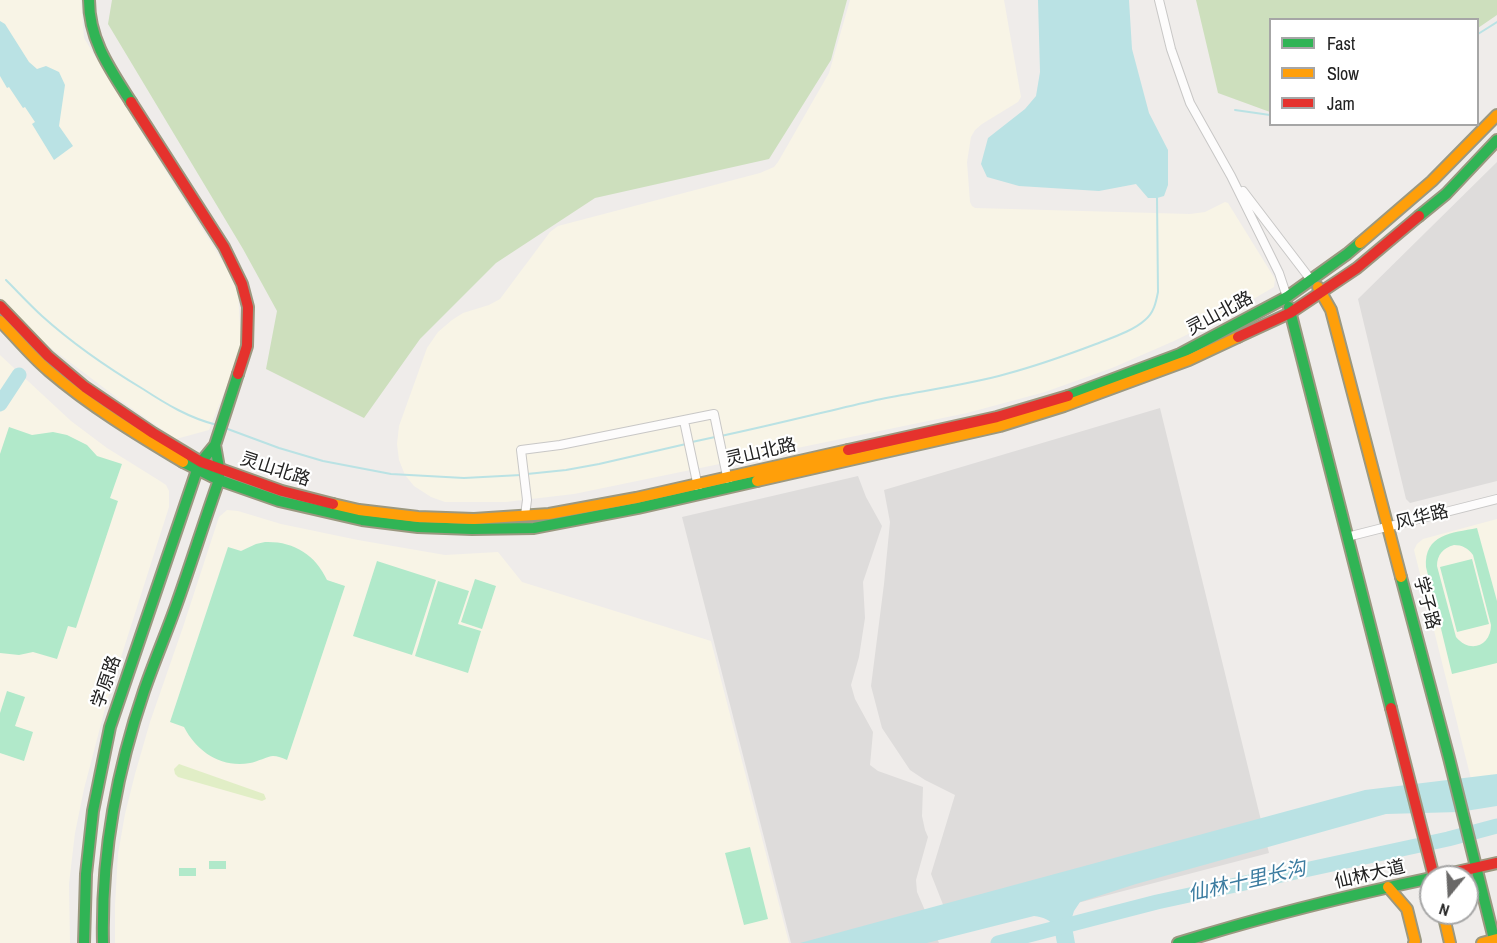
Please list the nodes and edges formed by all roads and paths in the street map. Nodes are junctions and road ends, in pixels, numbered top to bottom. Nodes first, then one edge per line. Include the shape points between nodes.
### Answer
1 (89, 0) edge
2 (1159, 0) edge
3 (1497, 115) edge
4 (1497, 140) edge
5 (1231, 176) junction
6 (1311, 280) junction
7 (1322, 292) junction
8 (1287, 297) junction
9 (0, 306) edge
10 (1290, 313) junction
11 (0, 321) edge
12 (684, 421) junction
13 (215, 445) junction
14 (199, 466) junction
15 (219, 468) junction
16 (219, 480) junction
17 (729, 483) junction
18 (699, 489) junction
19 (1497, 500) edge
20 (525, 515) junction
21 (1389, 527) junction
22 (1347, 537) junction
23 (1497, 863) edge
24 (1430, 865) edge
25 (1476, 865) edge
26 (1479, 868) edge
27 (1479, 876) edge
28 (1419, 880) edge
29 (1388, 887) junction
30 (1446, 925) edge
31 (1496, 941) edge
32 (84, 943) edge
33 (103, 943) edge
34 (1178, 943) edge
35 (1414, 943) edge
36 (1450, 943) edge
37 (1482, 943) edge

1 - 13 main road, 学原路 via 96,43 224,247 242,284 248,307 247,346
2 - 5 street via 1190,103
3 - 6 main road, 灵山北路 via 1432,181
4 - 7 main road, 灵山北路 via 1446,194
5 - 6 street
5 - 8 street
6 - 7 main road, 学子路
6 - 8 main road, 灵山北路
7 - 10 main road, 灵山北路
7 - 21 main road, 学子路 via 1331,310
8 - 10 main road
8 - 17 main road, 灵山北路 via 1180,354 1062,398
9 - 14 main road, 灵山北路 via 84,387
10 - 17 main road, 灵山北路 via 1189,360 1011,423
10 - 22 main road
11 - 14 main road, 灵山北路 via 78,394 132,432
12 - 17 street via 714,414
12 - 18 street
12 - 20 street via 521,450
13 - 14 main road, 学原路
13 - 15 main road, 学原路
14 - 15 main road, 灵山北路
14 - 16 main road, 灵山北路
14 - 32 main road, 学原路 via 110,727 93,811
15 - 16 main road, 学原路
15 - 20 main road, 灵山北路 via 282,491 359,510 474,519
16 - 18 main road, 灵山北路 via 279,501 362,520 472,529 542,526 638,508
16 - 33 main road, 学原路 via 122,763 105,871
17 - 18 main road, 灵山北路
18 - 20 main road, 灵山北路
19 - 21 street, 风华路
21 - 22 street, 风华路
21 - 25 main road, 学子路
22 - 24 main road
23 - 26 main road, 仙林大道
27 - 31 main road, 学子路
28 - 29 main road, 仙林大道
29 - 34 main road, 仙林大道
29 - 35 main road via 1407,909
30 - 36 main road
31 - 37 main road

